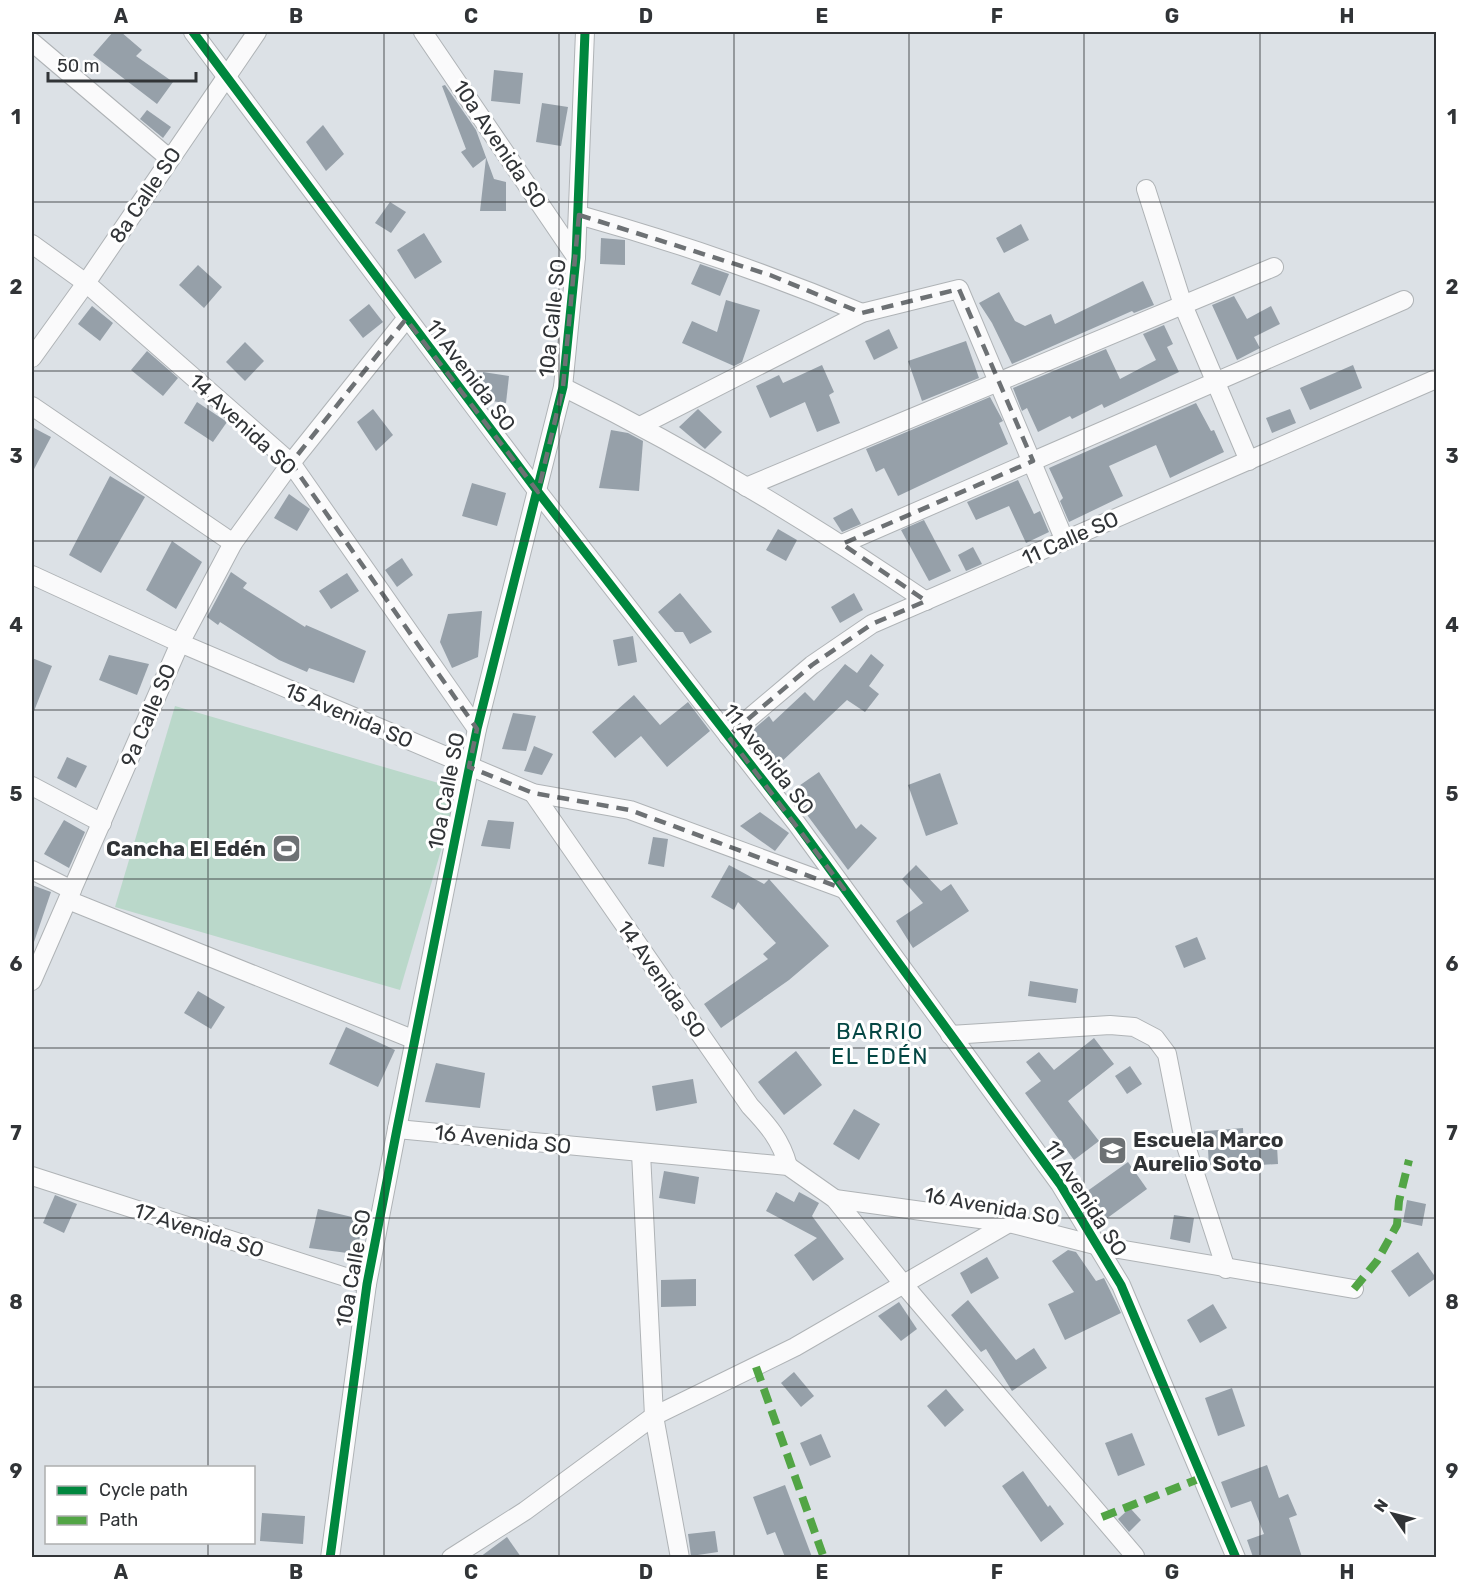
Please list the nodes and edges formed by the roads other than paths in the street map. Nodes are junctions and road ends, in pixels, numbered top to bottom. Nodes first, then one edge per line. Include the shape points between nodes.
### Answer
1 (193, 32) edge
2 (257, 32) edge
3 (423, 32) edge
4 (585, 32) edge
5 (32, 42) edge
6 (226, 76) junction
7 (170, 159) junction
8 (1146, 189) dead end
9 (579, 215) junction
10 (32, 244) edge
11 (576, 257) junction
12 (1274, 267) dead end
13 (86, 283) junction
14 (1404, 300) dead end
15 (1183, 305) junction
16 (862, 313) junction
17 (406, 319) junction
18 (32, 358) edge
19 (1437, 379) edge
20 (999, 382) junction
21 (1214, 383) junction
22 (563, 387) junction
23 (32, 406) edge
24 (642, 425) junction
25 (1249, 460) junction
26 (1033, 461) junction
27 (291, 463) junction
28 (746, 487) junction
29 (538, 492) junction
30 (1065, 541) junction
31 (233, 543) junction
32 (842, 544) junction
33 (32, 575) edge
34 (926, 601) junction
35 (180, 643) junction
36 (477, 729) junction
37 (728, 736) junction
38 (469, 767) junction
39 (32, 786) edge
40 (533, 793) junction
41 (102, 824) junction
42 (32, 870) edge
43 (844, 889) junction
44 (70, 895) junction
45 (32, 981) edge
46 (950, 1035) junction
47 (415, 1040) junction
48 (397, 1129) junction
49 (640, 1153) junction
50 (788, 1166) junction
51 (32, 1176) edge
52 (835, 1199) junction
53 (1009, 1223) junction
54 (1095, 1245) junction
55 (1226, 1269) junction
56 (367, 1284) junction
57 (904, 1285) junction
58 (1354, 1289) dead end
59 (654, 1416) junction
60 (1135, 1556) edge
61 (330, 1557) edge
62 (450, 1557) edge
63 (680, 1557) edge
64 (1236, 1557) edge

1 - 6 street, 11 Avenida SO
2 - 6 street, 8a Calle SO
3 - 11 street, 10a Avenida SO
4 - 9 street, 10a Calle SO
5 - 7 street
6 - 7 street, 8a Calle SO
6 - 17 street, 11 Avenida SO
7 - 13 street, 8a Calle SO
8 - 15 street
9 - 11 street, 10a Calle SO
9 - 16 street via 675,242
10 - 13 street, 14 Avenida SO
11 - 22 street, 10a Calle SO
12 - 15 street
13 - 18 street, 8a Calle SO
13 - 27 street, 14 Avenida SO
14 - 21 street
15 - 20 street
15 - 21 street
16 - 20 street via 959,289
16 - 24 street
17 - 27 street, 9a Calle SO
17 - 29 street, 11 Avenida SO
19 - 25 street, 11 Calle SO
20 - 26 street
20 - 28 street
21 - 25 street
21 - 26 street
22 - 24 street
22 - 29 street, 10a Calle SO
23 - 31 street
24 - 28 street
25 - 30 street, 11 Calle SO
26 - 30 street
26 - 32 street
27 - 31 street, 9a Calle SO
27 - 36 street, 14 Avenida SO
28 - 32 street
29 - 36 street, 10a Calle SO
29 - 37 street, 11 Avenida SO
30 - 34 street, 11 Calle SO
31 - 35 street, 9a Calle SO
32 - 34 street
33 - 35 street, 15 Avenida SO
34 - 37 street, 11 Calle SO via 872,624 812,665
35 - 38 street, 15 Avenida SO
35 - 41 street, 9a Calle SO
36 - 38 street, 10a Calle SO
37 - 43 street, 11 Avenida SO
38 - 40 street, 15 Avenida SO
38 - 47 street, 10a Calle SO
39 - 41 street
40 - 43 street, 15 Avenida SO via 630,810
40 - 50 street, 14 Avenida SO via 750,1106 772,1129
41 - 44 street, 9a Calle SO
42 - 44 street
43 - 46 street, 11 Avenida SO
44 - 45 street, 9a Calle SO
44 - 47 street
46 - 54 street, 11 Avenida SO via 1060,1184
46 - 55 street via 1110,1025 1134,1027 1155,1038 1167,1054 1184,1140
47 - 48 street, 10a Calle SO
48 - 49 street, 16 Avenida SO
48 - 56 street, 10a Calle SO
49 - 50 street, 16 Avenida SO
49 - 59 street
50 - 52 street
51 - 56 street, 17 Avenida SO
52 - 53 street, 16 Avenida SO
52 - 57 street
53 - 54 street, 16 Avenida SO
53 - 57 street
54 - 55 street, 16 Avenida SO
54 - 64 street, 11 Avenida SO via 1121,1285
55 - 58 street, 16 Avenida SO
56 - 61 street, 10a Calle SO
57 - 59 street via 795,1347
57 - 60 street
59 - 62 street via 525,1511
59 - 63 street

